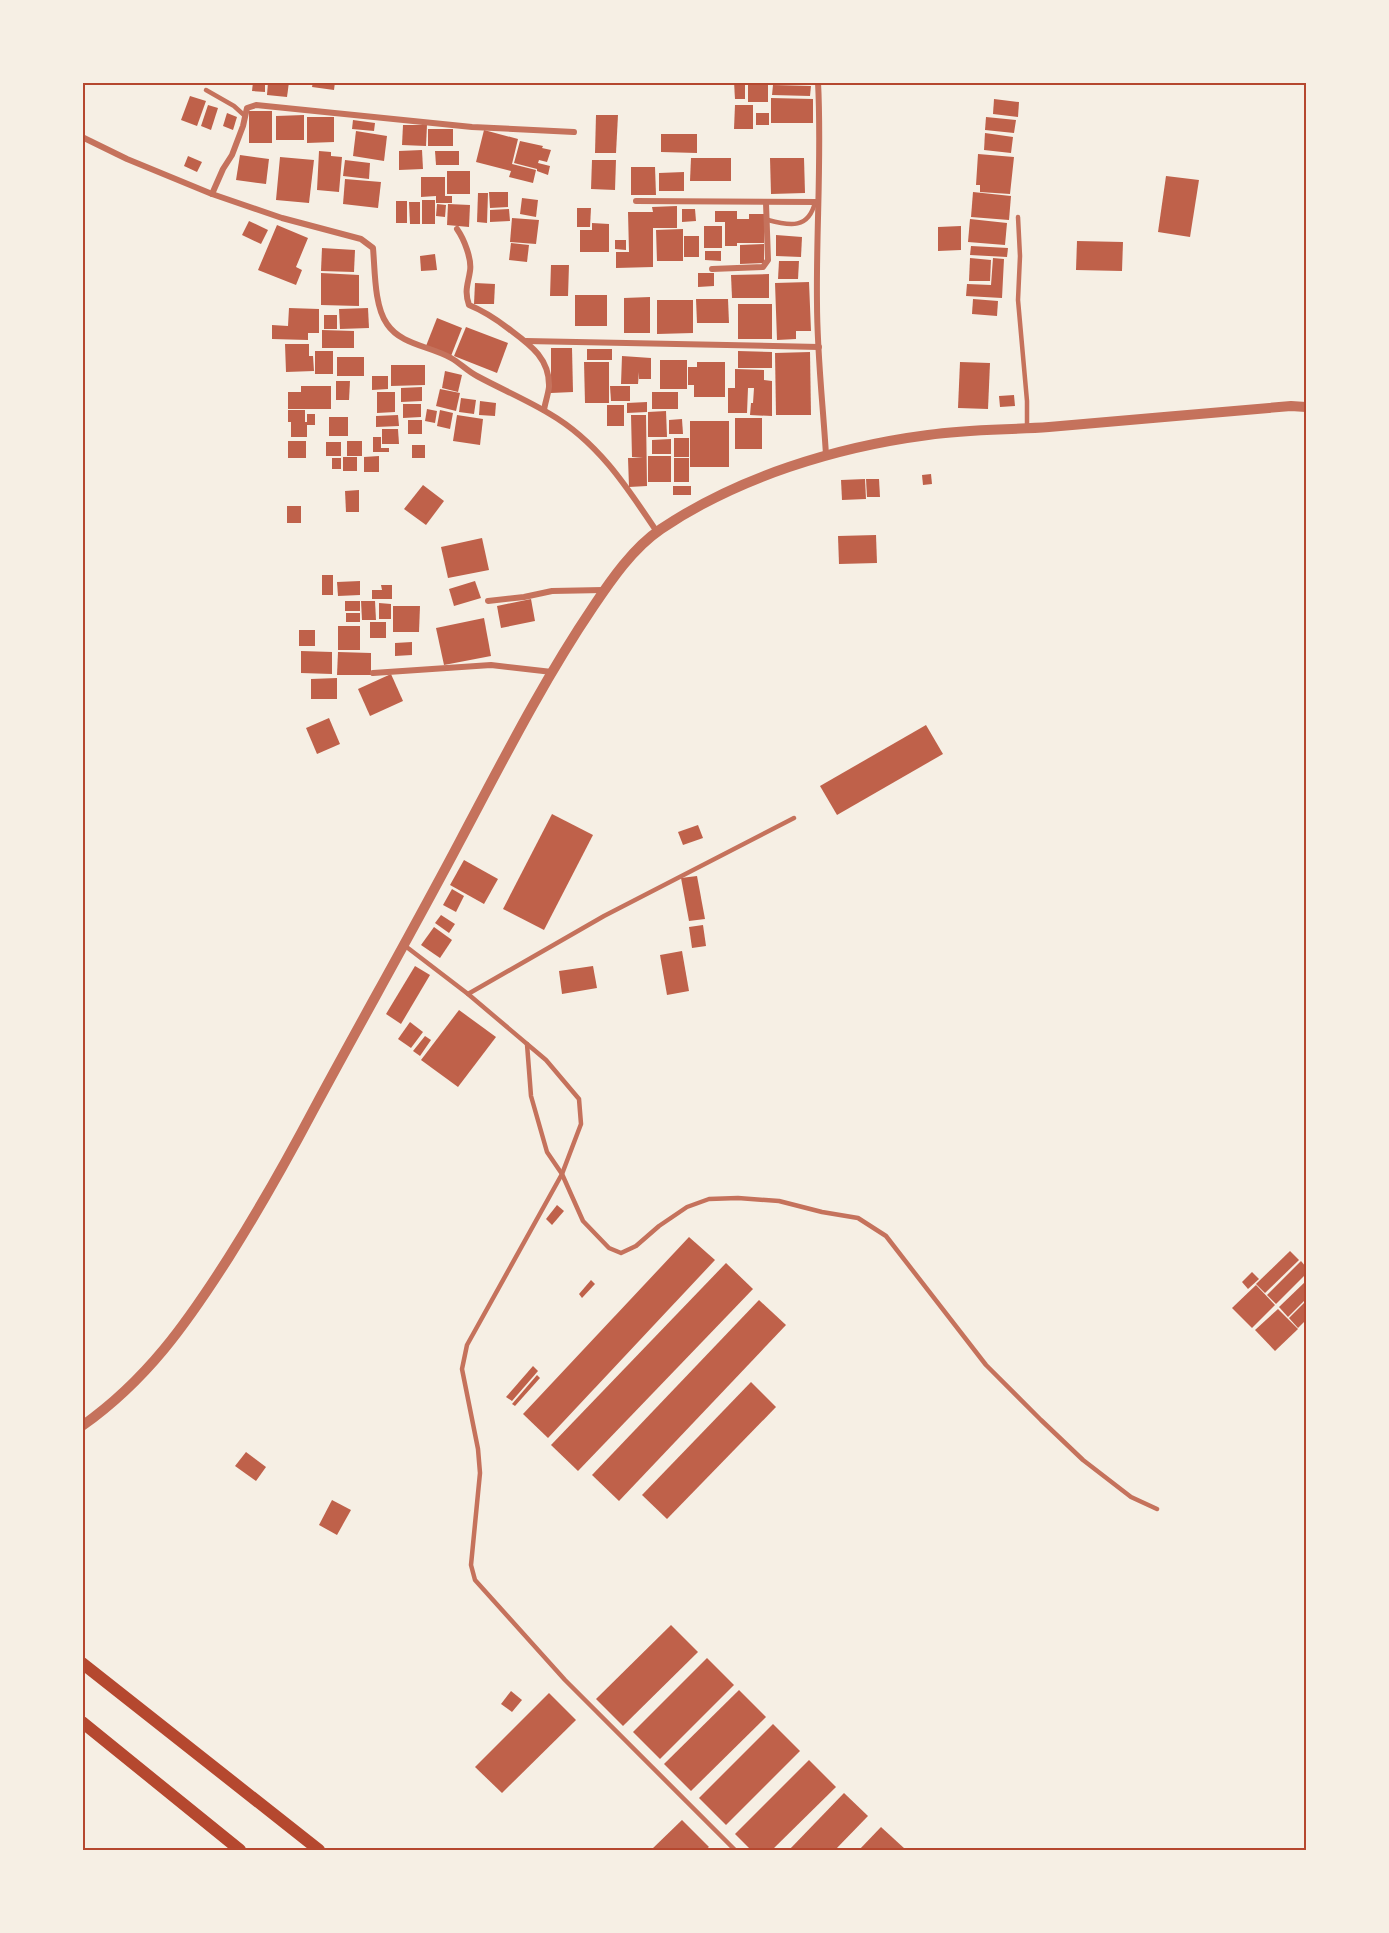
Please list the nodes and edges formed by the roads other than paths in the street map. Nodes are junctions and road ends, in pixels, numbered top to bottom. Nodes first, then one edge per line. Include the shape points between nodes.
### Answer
1 (818, 82) edge
2 (206, 90) dead end
3 (245, 116) junction
4 (574, 132) dead end
5 (82, 137) edge
6 (212, 194) junction
7 (636, 201) dead end
8 (816, 202) junction
9 (766, 203) junction
10 (1018, 217) dead end
11 (768, 220) junction
12 (457, 229) dead end
13 (712, 269) dead end
14 (526, 340) junction
15 (819, 347) junction
16 (1306, 407) edge
17 (544, 410) junction
18 (1027, 428) junction
19 (826, 455) junction
20 (657, 532) junction
21 (604, 590) junction
22 (488, 601) dead end
23 (552, 672) junction
24 (374, 673) dead end
25 (794, 818) dead end
26 (404, 945) junction
27 (468, 994) junction
28 (526, 1044) junction
29 (562, 1174) junction
30 (82, 1426) edge
31 (1157, 1509) dead end
32 (82, 1663) edge
33 (82, 1722) edge
34 (240, 1851) edge
35 (319, 1851) edge
36 (735, 1851) edge

1 - 8 street
2 - 3 lane
3 - 4 street via 247,108 256,105 472,127
3 - 6 street via 232,155
5 - 6 street
6 - 17 street via 361,239 373,248 381,314 397,335 450,357 473,374
7 - 9 street
8 - 9 street
8 - 11 lane via 807,220 799,223
8 - 15 street
9 - 11 street
10 - 18 lane via 1018,300
11 - 13 street via 766,265
12 - 14 street via 471,268 465,295 469,305
14 - 15 street
14 - 17 street via 543,360 547,372 549,387
15 - 19 street
16 - 18 street
17 - 20 street via 602,456
18 - 19 street via 929,434
19 - 20 street via 732,490
20 - 21 street
21 - 22 street via 552,591
21 - 23 street
23 - 24 street via 491,664
23 - 26 street
25 - 27 lane via 604,916
26 - 27 lane
26 - 30 street via 257,1213 201,1302 122,1396
27 - 28 lane
28 - 29 lane via 531,1096 547,1152
28 - 29 lane via 546,1060 579,1099 581,1124
29 - 31 lane via 583,1221 609,1248 621,1253 687,1207 710,1199 779,1201 858,1218 886,1236 986,1365 1041,1420 1083,1460 1131,1497
29 - 36 lane via 467,1345 462,1369 480,1473 471,1565 475,1580 565,1680
32 - 35 main road
33 - 34 main road

